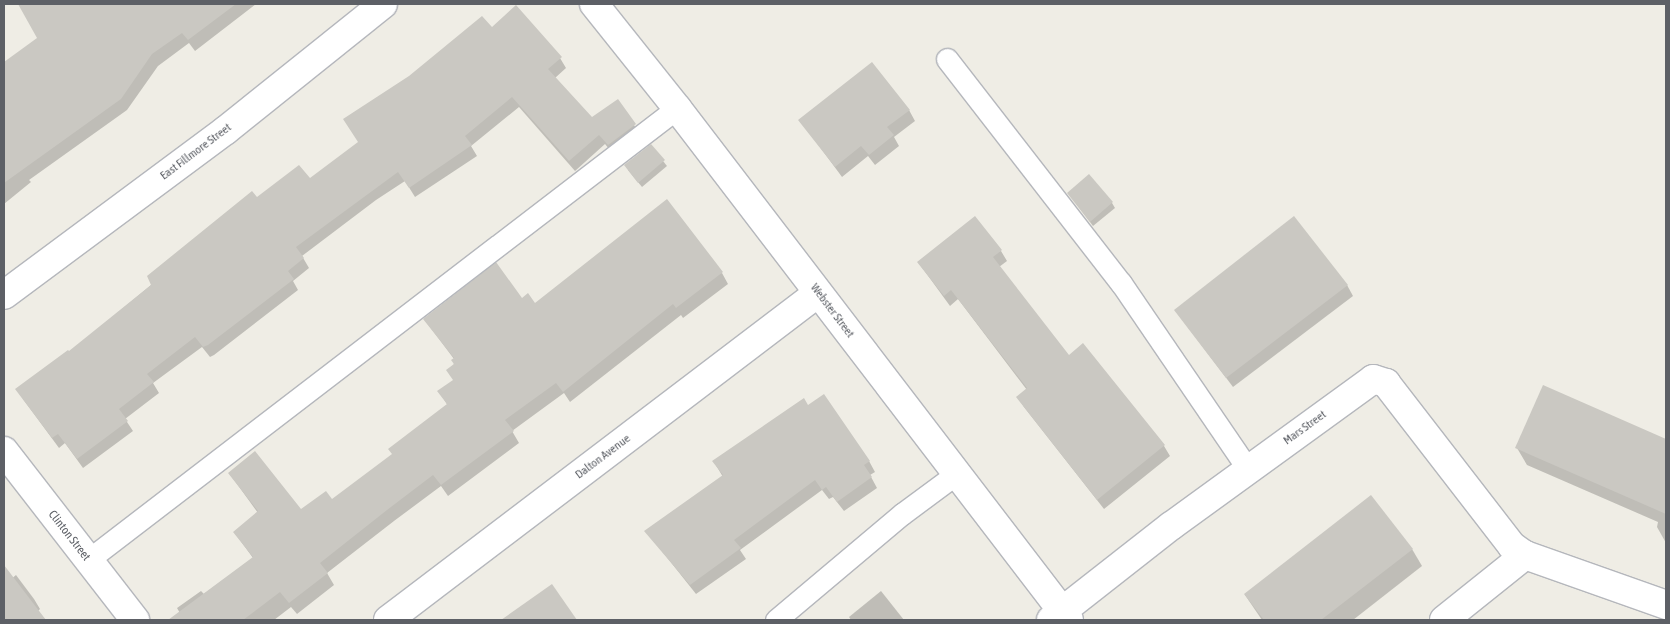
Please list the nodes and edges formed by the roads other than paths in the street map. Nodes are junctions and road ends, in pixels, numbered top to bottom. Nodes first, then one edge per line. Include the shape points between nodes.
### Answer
1 (383, 4) edge
2 (594, 4) edge
3 (947, 59) dead end
4 (677, 108) junction
5 (818, 293) junction
6 (4, 295) edge
7 (4, 451) edge
8 (1248, 469) junction
9 (956, 474) junction
10 (1524, 555) junction
11 (88, 560) junction
12 (1666, 605) edge
13 (1061, 617) edge
14 (135, 620) edge
15 (388, 620) edge
16 (776, 620) edge
17 (1444, 620) edge

1 - 6 street, East Fillmore Street via 226,130
2 - 4 street, Webster Street
3 - 8 lane via 1121,283
4 - 5 street, Webster Street
4 - 11 lane
5 - 9 street, Webster Street
5 - 15 street, Dalton Avenue
7 - 11 street, Clinton Street
8 - 10 street, Mars Street via 1373,379 1386,383 1512,546
8 - 13 street, Mars Street via 1171,526
9 - 13 street, Webster Street
9 - 16 lane via 902,514
10 - 12 street
10 - 17 street
11 - 14 street, Clinton Street

